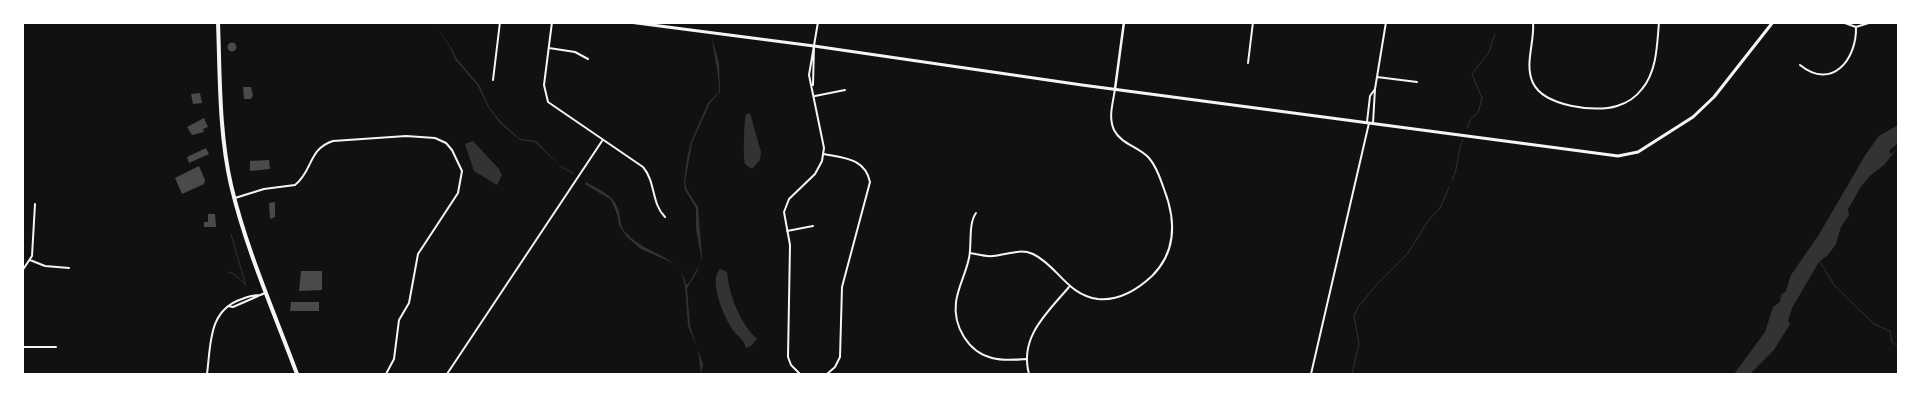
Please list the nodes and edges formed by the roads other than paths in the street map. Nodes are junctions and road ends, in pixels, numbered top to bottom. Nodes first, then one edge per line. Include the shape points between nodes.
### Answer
1 (218, 22) edge
2 (500, 22) edge
3 (552, 22) edge
4 (629, 22) edge
5 (818, 22) edge
6 (1124, 22) edge
7 (1253, 22) edge
8 (1386, 22) edge
9 (1533, 22) edge
10 (1659, 22) edge
11 (1773, 22) edge
12 (1842, 22) edge
13 (1872, 22) edge
14 (1856, 27) junction
15 (814, 46) junction
16 (549, 48) junction
17 (588, 59) dead end
18 (1248, 63) dead end
19 (1800, 65) dead end
20 (1377, 77) junction
21 (493, 80) dead end
22 (1417, 82) dead end
23 (1115, 89) junction
24 (1375, 89) junction
25 (845, 90) dead end
26 (815, 96) junction
27 (1370, 123) junction
28 (602, 140) junction
29 (824, 154) junction
30 (234, 198) junction
31 (35, 204) dead end
32 (976, 213) dead end
33 (665, 217) dead end
34 (813, 226) dead end
35 (787, 231) junction
36 (970, 253) junction
37 (30, 260) junction
38 (69, 268) dead end
39 (22, 271) edge
40 (1069, 287) junction
41 (267, 293) junction
42 (261, 295) junction
43 (228, 306) junction
44 (22, 347) edge
45 (56, 347) dead end
46 (1026, 359) junction
47 (207, 374) edge
48 (297, 374) edge
49 (386, 374) edge
50 (447, 374) edge
51 (800, 374) edge
52 (828, 374) edge
53 (1029, 374) edge
54 (1311, 374) edge

1 - 30 highway via 226,148
2 - 21 street
3 - 16 street
4 - 15 main road
5 - 15 street
6 - 23 street
7 - 18 street
8 - 20 street
9 - 10 street via 1529,70 1537,89 1556,102 1605,108 1619,106 1632,99 1646,84 1653,67
11 - 27 main road via 1703,109 1676,130 1630,155 1613,156
12 - 14 street
13 - 14 street
14 - 19 street via 1856,45 1841,69 1822,73
15 - 23 main road
15 - 26 street via 812,86
16 - 17 street via 577,52
16 - 28 street via 544,85 548,102
20 - 22 street
20 - 24 street
23 - 27 main road
23 - 40 street via 1111,113 1113,126 1120,138 1147,156 1158,171 1172,211 1172,239 1158,268 1126,294 1098,299
24 - 27 street
24 - 27 street via 1370,96
25 - 26 street
26 - 29 street
27 - 54 street
28 - 33 street via 645,170 650,177 657,207
28 - 50 street
29 - 35 street via 815,174 786,203
29 - 52 street via 855,160 866,170 870,182 842,287 840,357
30 - 41 highway
30 - 49 street via 294,185 305,174 315,152 323,144 333,141 426,136 446,143 462,171 461,186 418,254 409,303 399,320 394,359
31 - 37 street
32 - 36 street via 972,220
34 - 35 street
35 - 51 street via 790,245 788,357
36 - 40 street via 992,256 1031,253 1044,261
36 - 46 street via 956,301 956,316 962,334 973,348 988,357
37 - 38 street via 45,266
37 - 39 street
40 - 46 street via 1035,327 1028,342
41 - 42 street
41 - 48 highway
42 - 43 street via 233,307
42 - 43 street via 232,302
43 - 47 street via 214,324
44 - 45 street
46 - 53 street

